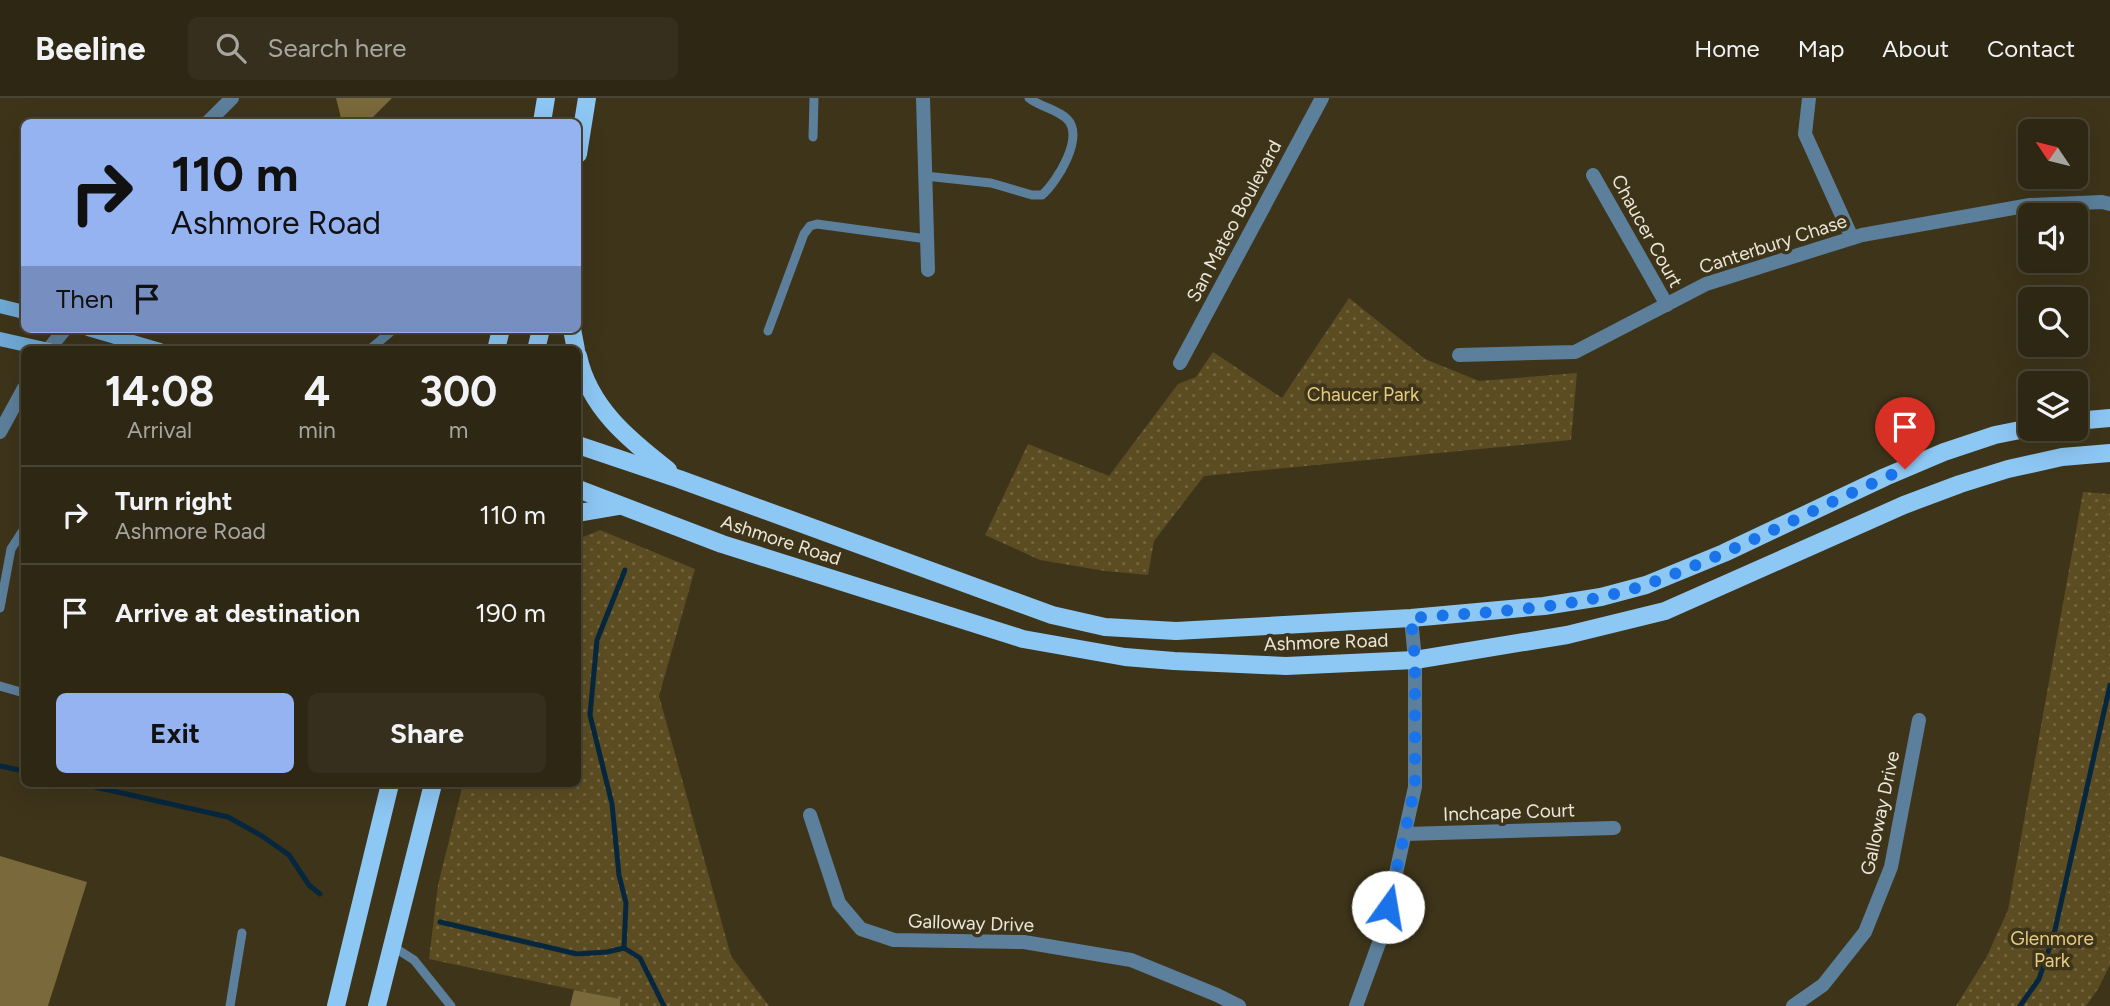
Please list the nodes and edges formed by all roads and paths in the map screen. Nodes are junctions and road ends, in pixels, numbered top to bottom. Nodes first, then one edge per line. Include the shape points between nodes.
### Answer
1 (232, 98) edge
2 (546, 98) edge
3 (587, 98) edge
4 (814, 98) edge
5 (923, 98) edge
6 (1029, 98) edge
7 (1322, 98) edge
8 (1809, 98) edge
9 (211, 119) edge
10 (542, 119) edge
11 (581, 135) edge
12 (813, 137) dead end
13 (925, 176) junction
14 (1593, 176) dead end
15 (2110, 204) edge
16 (927, 239) junction
17 (1852, 239) junction
18 (928, 270) dead end
19 (1667, 305) junction
20 (0, 306) edge
21 (21, 311) edge
22 (768, 331) dead end
23 (102, 333) edge
24 (389, 333) edge
25 (0, 339) edge
26 (31, 346) edge
27 (146, 346) edge
28 (374, 346) edge
29 (1460, 355) dead end
30 (1180, 363) dead end
31 (581, 366) edge
32 (21, 394) edge
33 (2110, 418) edge
34 (2088, 420) edge
35 (2018, 430) edge
36 (0, 432) edge
37 (581, 446) edge
38 (2110, 453) edge
39 (678, 479) junction
40 (581, 490) edge
41 (622, 506) junction
42 (581, 513) edge
43 (21, 534) edge
44 (0, 608) edge
45 (1411, 618) junction
46 (1415, 660) junction
47 (0, 686) edge
48 (21, 692) edge
49 (1919, 720) dead end
50 (389, 787) edge
51 (432, 787) edge
52 (810, 815) dead end
53 (1614, 828) dead end
54 (1405, 834) junction
55 (242, 933) dead end
56 (392, 946) junction
57 (230, 1006) edge
58 (336, 1006) edge
59 (377, 1006) edge
60 (451, 1006) edge
61 (1239, 1006) edge
62 (1356, 1006) edge
63 (1793, 1006) edge

1 - 9 street
2 - 10 main road
3 - 11 main road
4 - 12 lane
5 - 13 street
6 - 13 lane via 1065,117 1074,131 1062,168 1042,195 991,183
7 - 30 street, San Mateo Boulevard
8 - 17 street via 1805,134
13 - 16 street
14 - 19 street, Chaucer Court
15 - 17 street, Canterbury Chase via 2030,205
16 - 18 street
16 - 22 lane via 810,226
17 - 19 street, Canterbury Chase via 1706,285
19 - 29 street, Canterbury Chase via 1575,352
20 - 21 main road
23 - 27 main road
24 - 28 lane
25 - 26 main road
31 - 39 main road via 597,405
32 - 36 street
33 - 34 main road
35 - 45 main road, Ashmore Road via 1944,452 1646,585 1544,606
37 - 39 main road, Ashmore Road
38 - 46 main road, Ashmore Road via 2062,457 1960,484 1665,611 1567,635
39 - 45 main road, Ashmore Road via 1052,615 1105,627 1176,631
40 - 41 main road, Ashmore Road
41 - 42 main road
41 - 46 main road, Ashmore Road via 722,544 1023,639 1174,661 1286,666
43 - 44 lane via 11,549
45 - 46 street
46 - 54 street via 1415,787
47 - 48 lane
49 - 63 street, Galloway Drive via 1891,867 1866,932 1823,985
50 - 58 main road
51 - 56 main road
52 - 61 street, Galloway Drive via 839,903 861,929 894,940 1024,942 1130,960
53 - 54 street, Inchcape Court
54 - 62 street via 1383,932
55 - 57 lane
56 - 59 main road
56 - 60 lane via 414,960

